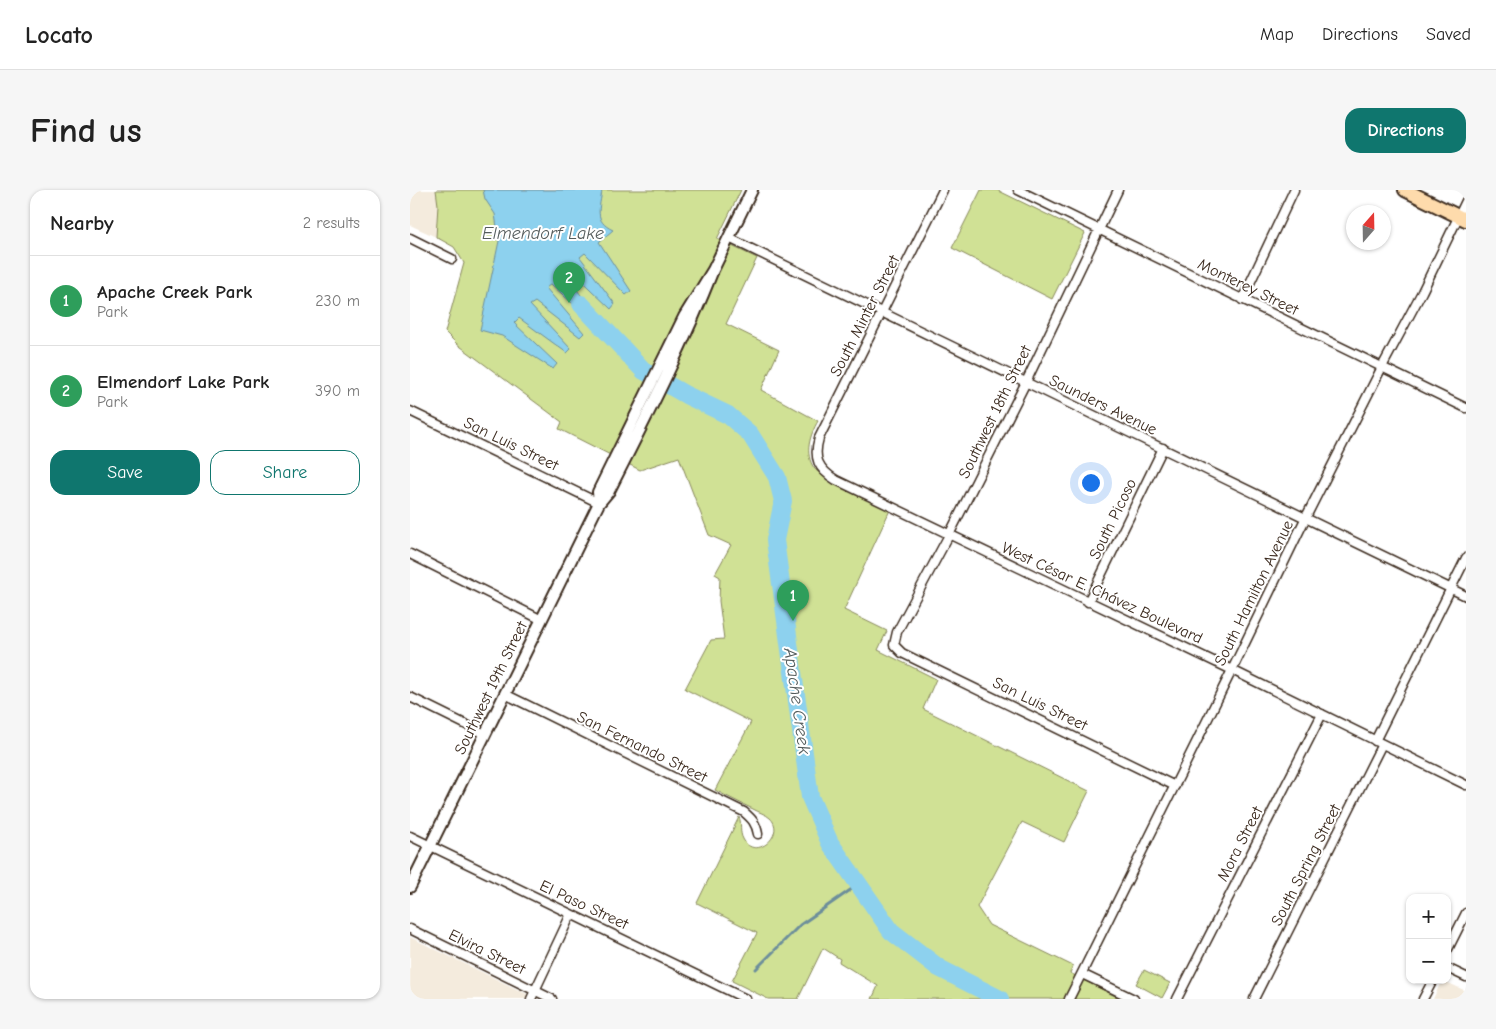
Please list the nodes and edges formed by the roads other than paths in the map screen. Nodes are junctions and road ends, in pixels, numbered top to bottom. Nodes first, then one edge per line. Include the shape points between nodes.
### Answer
1 (752, 190) edge
2 (943, 190) edge
3 (1018, 190) edge
4 (1118, 190) edge
5 (1294, 190) edge
6 (1405, 190) edge
7 (1466, 201) edge
8 (1462, 218) edge
9 (1099, 230) junction
10 (410, 238) edge
11 (729, 238) junction
12 (452, 259) dead end
13 (713, 270) junction
14 (1242, 300) junction
15 (882, 313) junction
16 (1382, 367) junction
17 (1026, 382) junction
18 (1466, 408) edge
19 (410, 411) edge
20 (642, 413) junction
21 (1163, 448) junction
22 (816, 455) joint
23 (599, 502) junction
24 (1306, 517) junction
25 (949, 536) junction
26 (410, 554) edge
27 (1466, 558) edge
28 (1450, 589) junction
29 (1466, 596) edge
30 (1088, 602) junction
31 (542, 620) junction
32 (894, 645) joint
33 (1232, 670) junction
34 (505, 694) junction
35 (410, 697) edge
36 (1322, 714) junction
37 (485, 734) junction
38 (1379, 742) junction
39 (1466, 785) edge
40 (1175, 786) junction
41 (758, 834) dead end
42 (410, 836) edge
43 (430, 846) junction
44 (410, 887) edge
45 (1466, 913) edge
46 (572, 914) junction
47 (410, 929) edge
48 (1451, 943) edge
49 (1451, 970) edge
50 (1082, 974) junction
51 (1466, 977) edge
52 (1431, 984) edge
53 (534, 991) junction
54 (531, 999) edge
55 (552, 999) edge
56 (746, 999) edge
57 (1069, 999) edge
58 (1134, 999) edge
59 (1177, 999) edge
60 (1254, 999) edge
61 (1423, 999) edge

1 - 11 street, Southwest 19th Street
2 - 15 street, South Minter Street
3 - 9 street, Monterey Street
4 - 9 street, Southwest 18th Street
5 - 14 street
6 - 8 main road
7 - 8 street, South Hamilton Avenue
8 - 16 street, South Hamilton Avenue
9 - 14 street, Monterey Street
9 - 17 street, Southwest 18th Street
10 - 12 street
11 - 13 street, Southwest 19th Street
11 - 15 street, Saunders Avenue
13 - 20 street, Southwest 19th Street via 677,354
13 - 20 street, Southwest 19th Street via 667,350
14 - 16 street, Monterey Street
15 - 17 street, Saunders Avenue
15 - 22 street, South Minter Street via 819,438
16 - 18 street, Monterey Street
16 - 24 street, South Hamilton Avenue
17 - 21 street, Saunders Avenue
17 - 25 street, Southwest 18th Street
19 - 23 street, San Luis Street
20 - 23 street, Southwest 19th Street via 609,491
21 - 24 street, Saunders Avenue
21 - 30 street, South Picoso
22 - 25 street, West César E. Chávez Boulevard via 827,474
23 - 31 street, Southwest 19th Street
24 - 28 street, Saunders Avenue
24 - 33 street, South Hamilton Avenue
25 - 30 street, West César E. Chávez Boulevard
25 - 32 street, Southwest 18th Street via 897,632
26 - 31 street
27 - 28 street, South Spring Street
28 - 29 street, Saunders Avenue
28 - 38 street, South Spring Street
30 - 33 street, West César E. Chávez Boulevard
31 - 34 street, Southwest 19th Street
32 - 40 street, San Luis Street via 902,653
33 - 36 street, West César E. Chávez Boulevard
33 - 40 street, South Hamilton Avenue
34 - 37 street, Southwest 19th Street
34 - 41 street, San Fernando Street via 744,812 752,819
35 - 37 street
36 - 38 street, West César E. Chávez Boulevard
36 - 59 street, Mora Street
37 - 43 street, Southwest 19th Street
38 - 39 street, West César E. Chávez Boulevard
38 - 60 street, South Spring Street
40 - 50 street, South Hamilton Avenue
42 - 43 street, El Paso Street
43 - 44 street, Southwest 19th Street
43 - 46 street, El Paso Street
45 - 48 street
46 - 53 street
46 - 56 street, El Paso Street
47 - 53 street, Elvira Street
49 - 51 street
50 - 57 street, South Hamilton Avenue
50 - 58 street
52 - 61 street
53 - 54 street
53 - 55 street, Elvira Street

